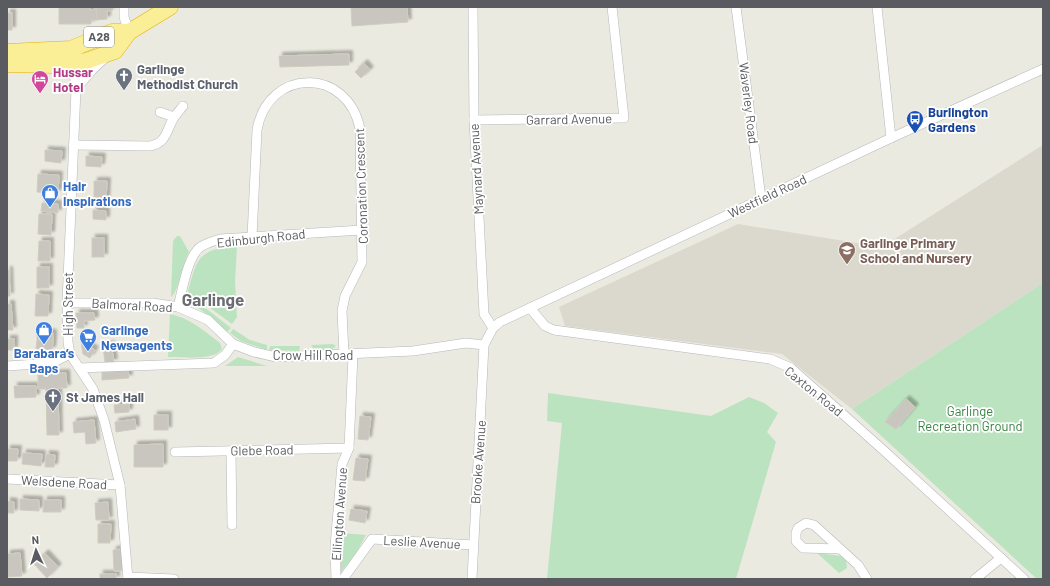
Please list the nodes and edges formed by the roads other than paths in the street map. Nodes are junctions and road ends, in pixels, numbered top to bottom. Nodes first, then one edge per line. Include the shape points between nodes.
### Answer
1 (124, 7) edge
2 (170, 7) edge
3 (473, 7) edge
4 (612, 7) edge
5 (736, 7) edge
6 (876, 7) edge
7 (129, 32) junction
8 (115, 51) junction
9 (7, 52) edge
10 (72, 56) junction
11 (7, 64) edge
12 (1043, 69) edge
13 (76, 89) junction
14 (183, 106) dead end
15 (160, 112) dead end
16 (174, 117) junction
17 (474, 120) junction
18 (891, 138) junction
19 (72, 145) junction
20 (761, 198) junction
21 (362, 230) junction
22 (252, 237) junction
23 (67, 303) junction
24 (178, 307) junction
25 (530, 308) junction
26 (493, 328) junction
27 (233, 344) junction
28 (484, 345) junction
29 (70, 354) junction
30 (349, 355) junction
31 (7, 366) edge
32 (79, 368) junction
33 (349, 448) junction
34 (231, 451) junction
35 (175, 452) dead end
36 (7, 479) edge
37 (120, 485) junction
38 (232, 525) dead end
39 (473, 545) junction
40 (839, 549) dead end
41 (1001, 558) junction
42 (128, 578) edge
43 (174, 579) edge
44 (336, 579) edge
45 (343, 579) edge
46 (472, 579) edge
47 (867, 579) edge
48 (975, 579) edge
49 (1024, 579) edge

1 - 7 street
2 - 7 highway, A28
3 - 17 street, Maynard Avenue
4 - 17 street, Garrard Avenue via 624,118
5 - 20 street, Waverley Road
6 - 18 street
7 - 8 highway, A28
7 - 10 highway, A28 via 112,32
8 - 10 highway, A28 via 86,61
8 - 13 street via 92,70
9 - 10 highway, A28
10 - 11 highway, A28 via 53,65
10 - 13 street, High Street
12 - 18 street, Westfield Road
13 - 19 street, High Street
14 - 16 street
15 - 16 street
16 - 19 street via 163,141 150,146
17 - 26 street, Maynard Avenue via 484,314
18 - 20 street, Westfield Road
19 - 23 street, High Street
20 - 25 street, Westfield Road
21 - 22 street, Edinburgh Road
21 - 22 street, Coronation Crescent via 358,116 351,105 335,91 317,82 306,82 279,90 259,116
21 - 30 street, Coronation Crescent via 362,262 345,296 342,311
22 - 24 street, Edinburgh Road via 220,239 200,246 187,271
23 - 24 street, Balmoral Road via 154,303
23 - 29 street, High Street
24 - 27 street, Balmoral Road via 208,320
25 - 26 street, Westfield Road
25 - 41 street, Caxton Road via 545,326 554,330 770,359 790,368
26 - 28 street
27 - 30 street, Crow Hill Road via 276,357
27 - 32 street via 226,355 214,363
28 - 30 street, Crow Hill Road via 466,343 413,351
28 - 39 street, Brooke Avenue
29 - 31 street via 52,363
29 - 32 street, High Street
30 - 33 street, Ellington Avenue
32 - 37 street, High Street via 95,395 104,420
33 - 34 street, Glebe Road
33 - 44 street, Ellington Avenue via 342,464 335,546
34 - 35 street, Glebe Road
34 - 38 street
36 - 37 street, Welsdene Road
37 - 42 street, High Street
39 - 45 street, Leslie Avenue via 372,538
39 - 46 street, Brooke Avenue
40 - 47 street via 858,565
41 - 48 street
41 - 49 street, Caxton Road
42 - 43 street

